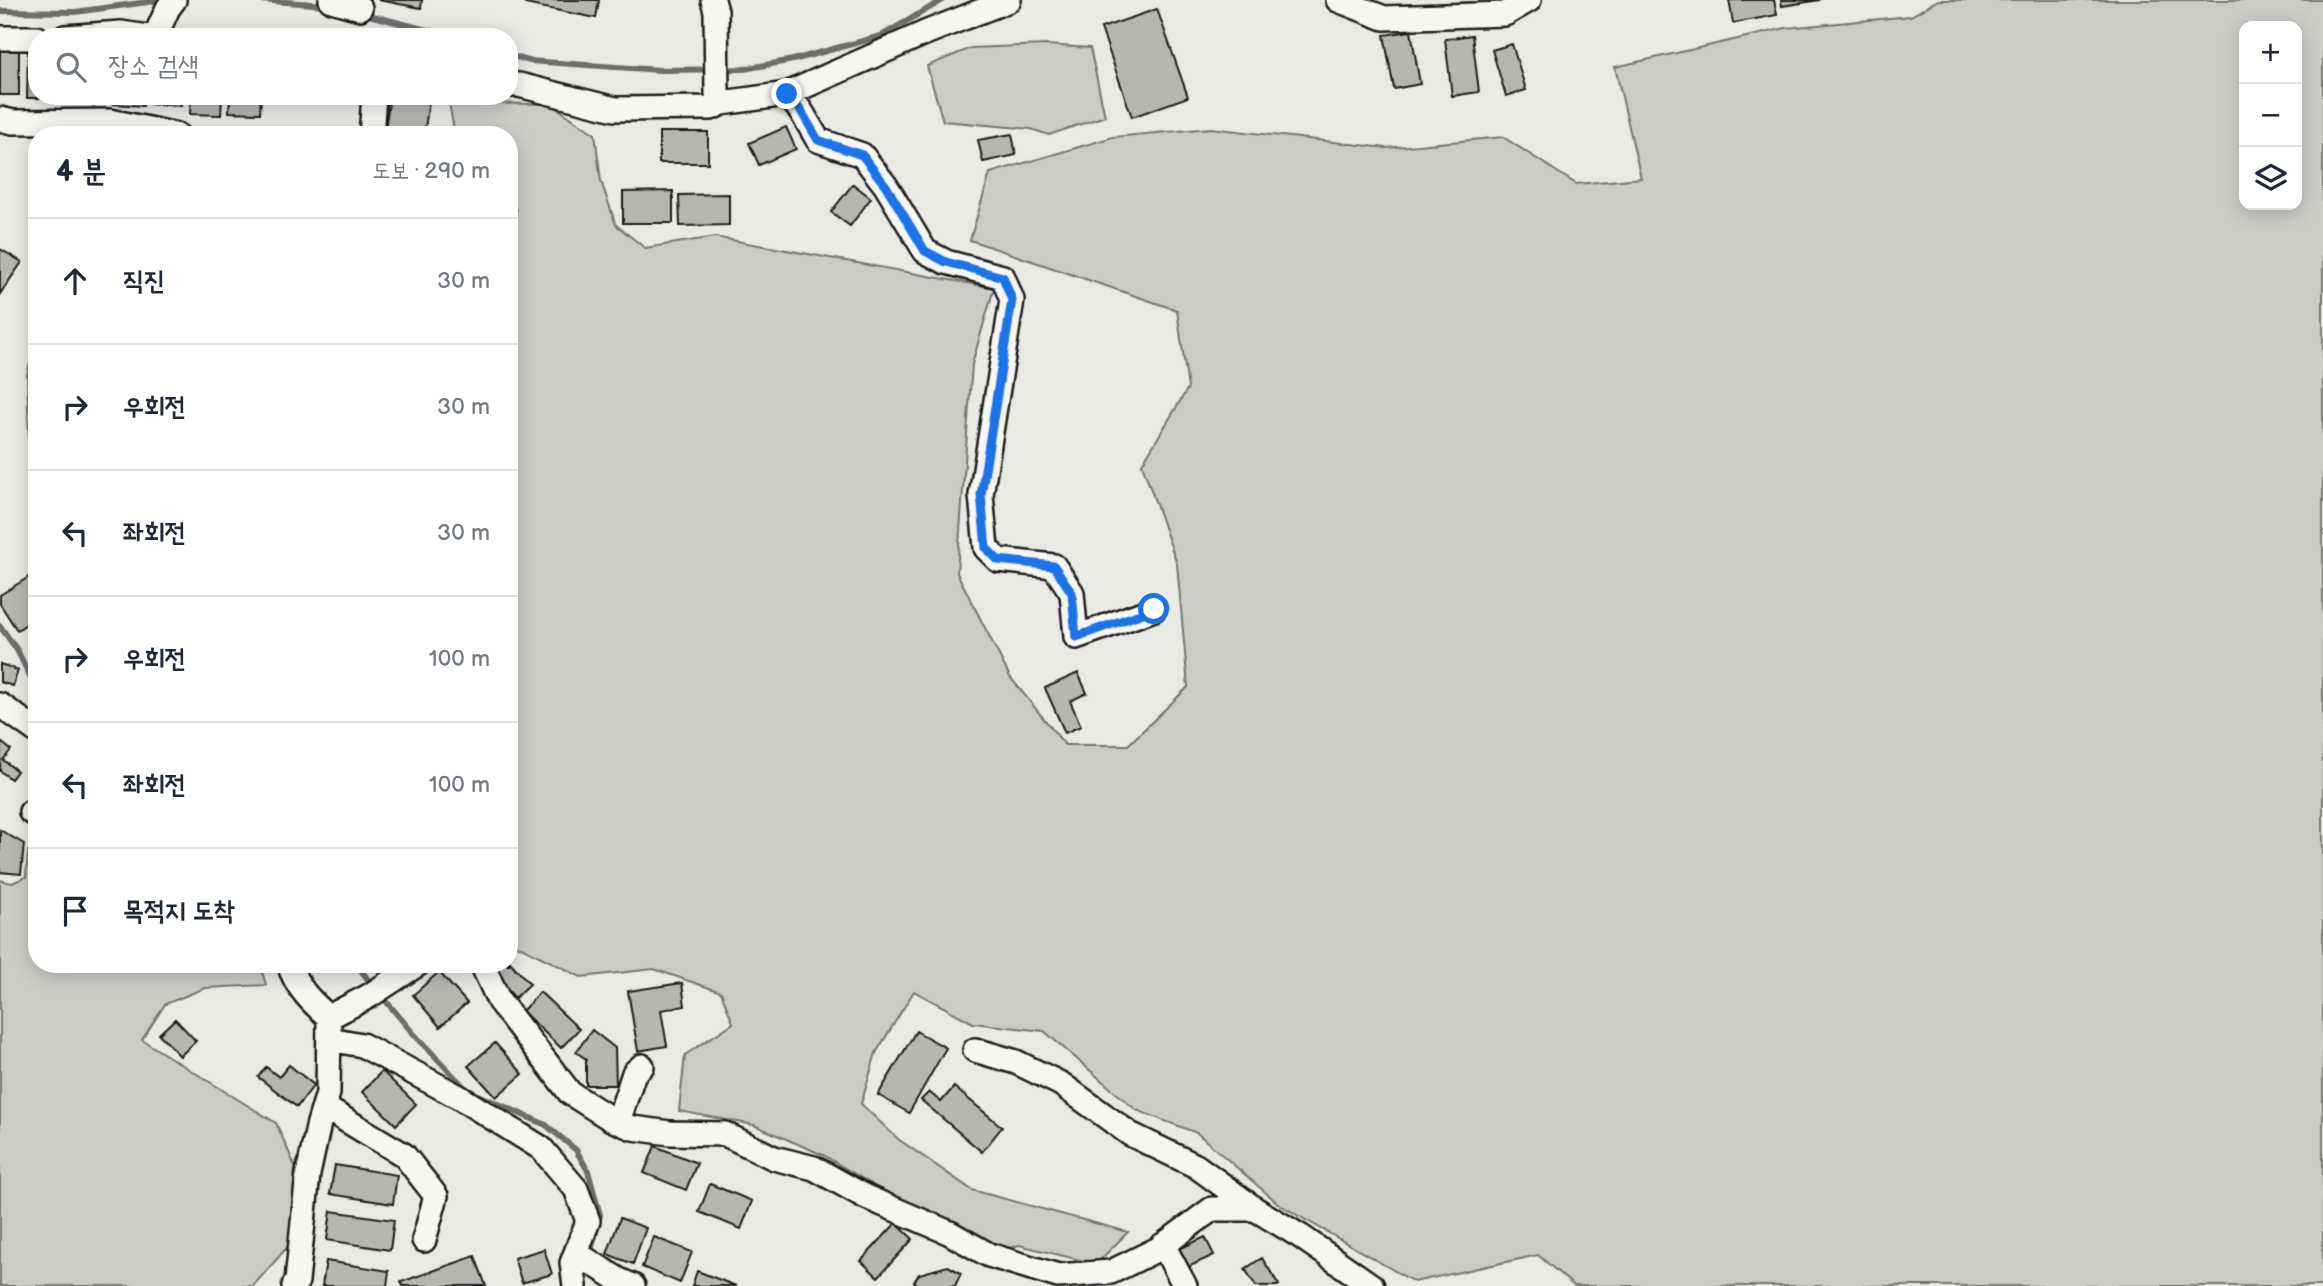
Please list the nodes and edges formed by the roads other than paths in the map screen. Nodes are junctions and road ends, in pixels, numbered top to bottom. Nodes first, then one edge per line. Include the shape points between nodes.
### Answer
1 (174, 0) edge
2 (331, 0) edge
3 (713, 0) edge
4 (1009, 0) edge
5 (1341, 0) edge
6 (1529, 0) edge
7 (360, 8) dead end
8 (159, 28) edge
9 (0, 38) edge
10 (28, 38) edge
11 (518, 85) edge
12 (787, 94) junction
13 (720, 98) junction
14 (373, 105) edge
15 (0, 120) edge
16 (134, 126) edge
17 (372, 126) edge
18 (1154, 609) dead end
19 (0, 705) edge
20 (28, 721) edge
21 (292, 973) edge
22 (404, 973) edge
23 (486, 973) edge
24 (329, 1028) junction
25 (975, 1049) dead end
26 (642, 1066) dead end
27 (324, 1107) junction
28 (618, 1122) junction
29 (1255, 1209) junction
30 (424, 1240) dead end
31 (1163, 1245) junction
32 (576, 1253) junction
33 (1077, 1281) edge
34 (293, 1286) edge
35 (575, 1286) edge
36 (633, 1286) edge
37 (1185, 1286) edge
38 (1371, 1286) edge

1 - 8 lane
2 - 7 lane
3 - 13 lane
4 - 12 lane
5 - 6 lane via 1384,18 1505,14
9 - 10 lane
11 - 13 lane via 615,109 711,108
12 - 13 lane
12 - 18 lane via 818,140 862,155 925,251 946,262 1003,277 1012,300 981,495 986,548 998,560 1054,566 1072,593 1076,637
14 - 17 lane
15 - 16 lane via 110,121
19 - 20 lane
21 - 24 lane
22 - 24 lane
23 - 28 lane via 499,1001 569,1093
24 - 27 lane
24 - 32 lane via 459,1097 541,1148 576,1189 588,1221
25 - 29 lane via 1061,1084 1130,1135 1196,1166
26 - 28 lane via 634,1073
27 - 30 lane via 404,1155 436,1196
27 - 34 lane via 308,1174
28 - 33 lane via 670,1133 725,1134 775,1158 814,1168 989,1255
29 - 31 lane via 1212,1209
29 - 38 lane
31 - 33 lane via 1111,1272
31 - 37 lane
32 - 35 lane via 572,1263
32 - 36 lane

